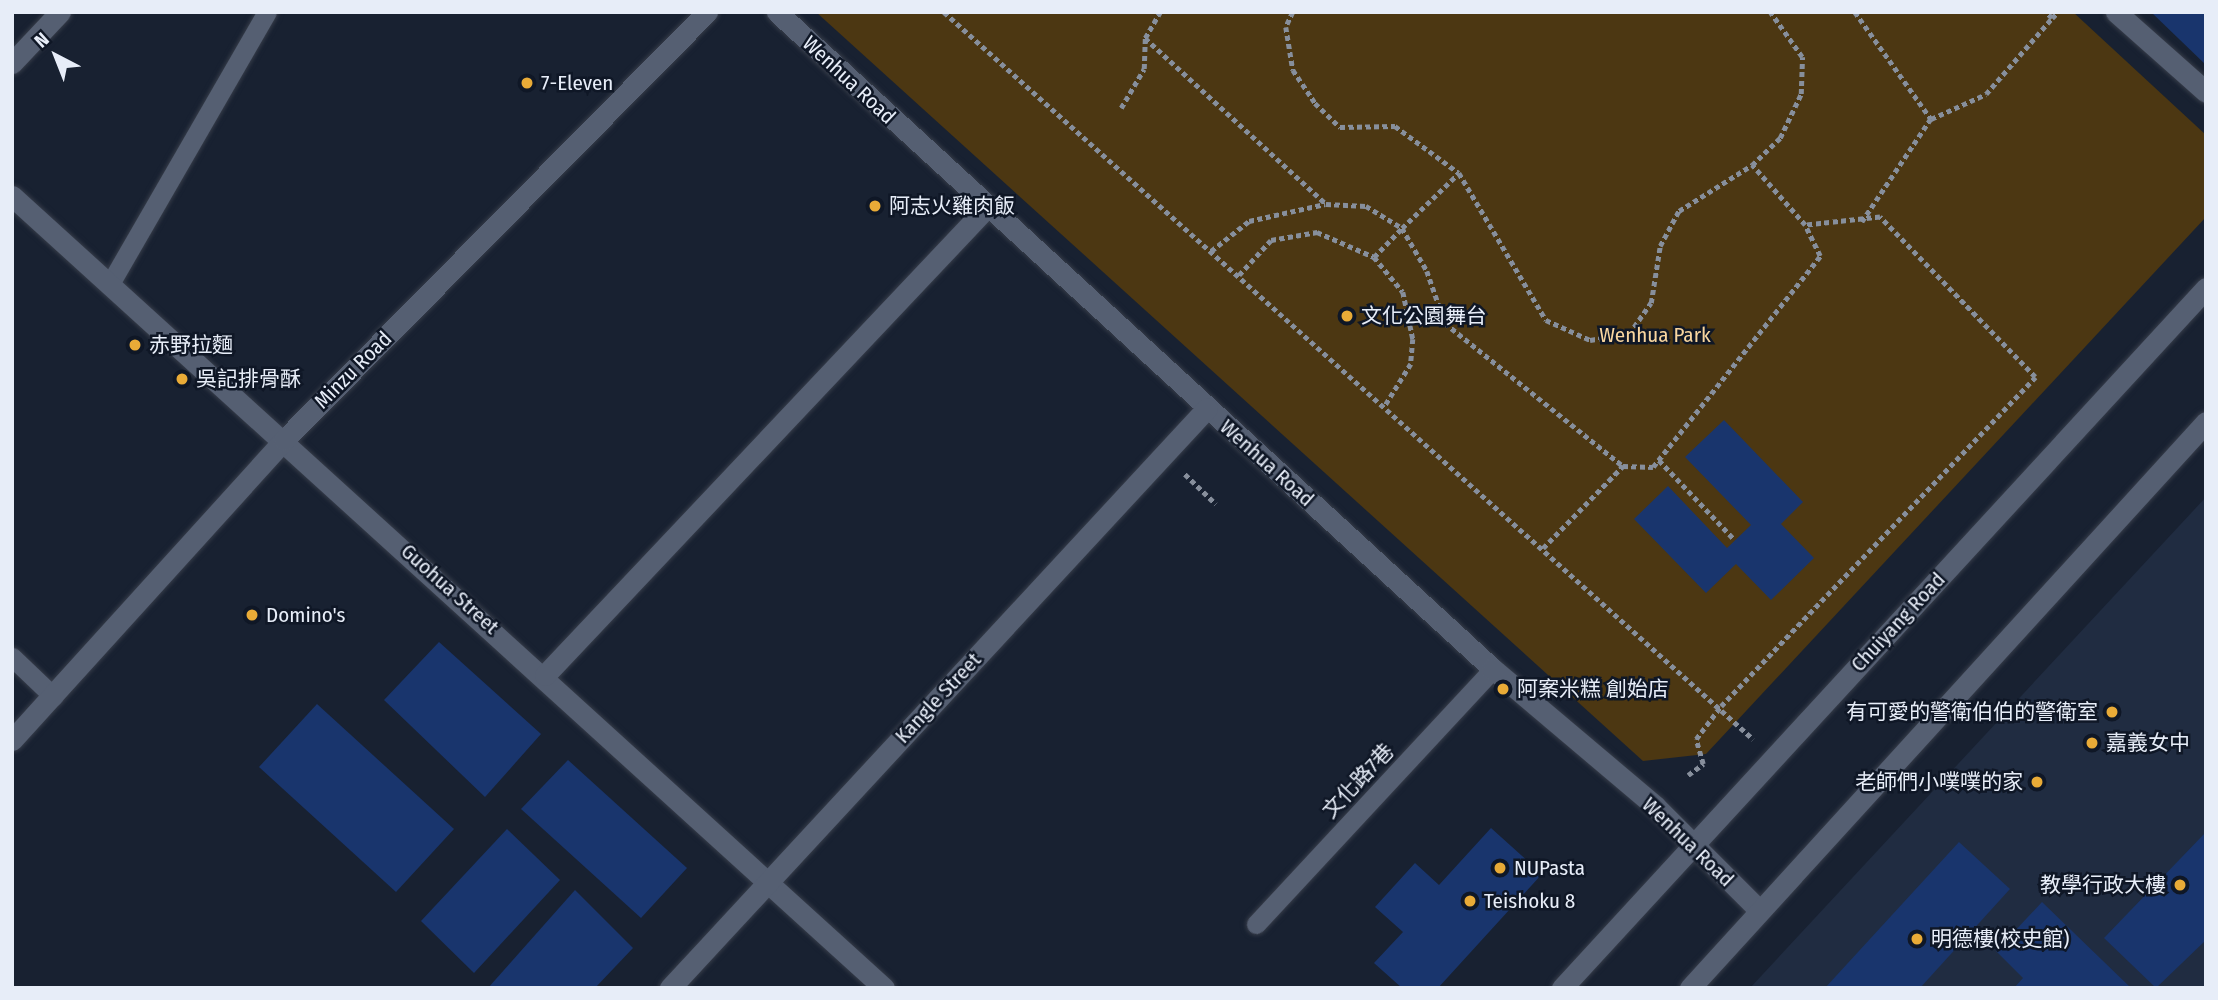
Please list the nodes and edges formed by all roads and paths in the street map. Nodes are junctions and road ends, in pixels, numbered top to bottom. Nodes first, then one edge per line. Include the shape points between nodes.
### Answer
1 (60, 12) edge
2 (267, 12) edge
3 (707, 12) edge
4 (777, 12) edge
5 (944, 12) edge
6 (1160, 12) edge
7 (1293, 12) edge
8 (1770, 12) edge
9 (1855, 12) edge
10 (2045, 12) edge
11 (2058, 12) edge
12 (2116, 12) edge
13 (2052, 18) junction
14 (1145, 38) junction
15 (12, 64) edge
16 (2206, 92) edge
17 (1121, 108) dead end
18 (1931, 119) junction
19 (1752, 165) junction
20 (1459, 173) junction
21 (12, 196) edge
22 (1326, 204) junction
23 (985, 209) junction
24 (1862, 222) junction
25 (1805, 225) junction
26 (1402, 228) junction
27 (1211, 251) junction
28 (1374, 257) junction
29 (1239, 275) junction
30 (111, 282) junction
31 (2206, 288) edge
32 (1385, 406) junction
33 (1206, 408) junction
34 (2206, 422) edge
35 (284, 440) junction
36 (1164, 454) junction
37 (1659, 460) junction
38 (1623, 466) junction
39 (1216, 504) dead end
40 (1735, 540) dead end
41 (1543, 548) junction
42 (12, 657) edge
43 (1493, 669) junction
44 (545, 676) junction
45 (53, 696) junction
46 (1721, 706) junction
47 (12, 740) edge
48 (1772, 760) junction
49 (1688, 775) dead end
50 (1692, 848) junction
51 (769, 881) junction
52 (1760, 911) junction
53 (1256, 924) dead end
54 (670, 988) edge
55 (884, 988) edge
56 (1562, 988) edge
57 (1690, 988) edge

1 - 15 street
2 - 30 lane
3 - 35 street, Minzu Road
4 - 23 street, Wenhua Road
5 - 27 path
6 - 14 path
7 - 20 path via 1286,27 1293,70 1340,127 1395,126
8 - 19 path via 1802,57 1801,94 1780,138
9 - 18 path
10 - 13 path
11 - 13 path
12 - 16 street
13 - 18 path via 1986,94
14 - 17 path via 1144,69
14 - 22 path
18 - 24 path
19 - 20 path via 1679,211 1660,246 1651,303 1629,334 1590,341 1546,320
19 - 25 path
20 - 26 path
21 - 30 street, Guohua Street
22 - 26 path via 1366,206
22 - 27 path via 1249,220
23 - 33 street, Wenhua Road
23 - 44 street
24 - 25 path
24 - 46 path via 1880,216 2035,377
25 - 37 path via 1820,256
26 - 28 path
26 - 38 path via 1427,271 1445,323
27 - 29 path
28 - 29 path via 1317,232 1271,240
28 - 32 path via 1403,292 1413,339 1411,364
29 - 32 path
30 - 35 street, Guohua Street
31 - 48 street, Chuiyang Road
32 - 41 path
33 - 36 street, Kangle Street
33 - 43 street, Wenhua Road
34 - 52 street
35 - 44 street, Guohua Street
35 - 45 street, Minzu Road
36 - 39 path
36 - 51 street, Kangle Street
37 - 38 path via 1653,467
37 - 40 path
38 - 41 path
41 - 46 path
42 - 45 lane
43 - 50 street, Wenhua Road via 1654,806
43 - 53 lane, 文化路7巷
44 - 51 street, Guohua Street
45 - 47 street, Minzu Road
46 - 48 path
46 - 49 path via 1696,739 1703,764
48 - 50 street, Chuiyang Road
50 - 52 street, Wenhua Road
50 - 56 street, Chuiyang Road
51 - 54 street, Kangle Street
51 - 55 street, Guohua Street
52 - 57 street

